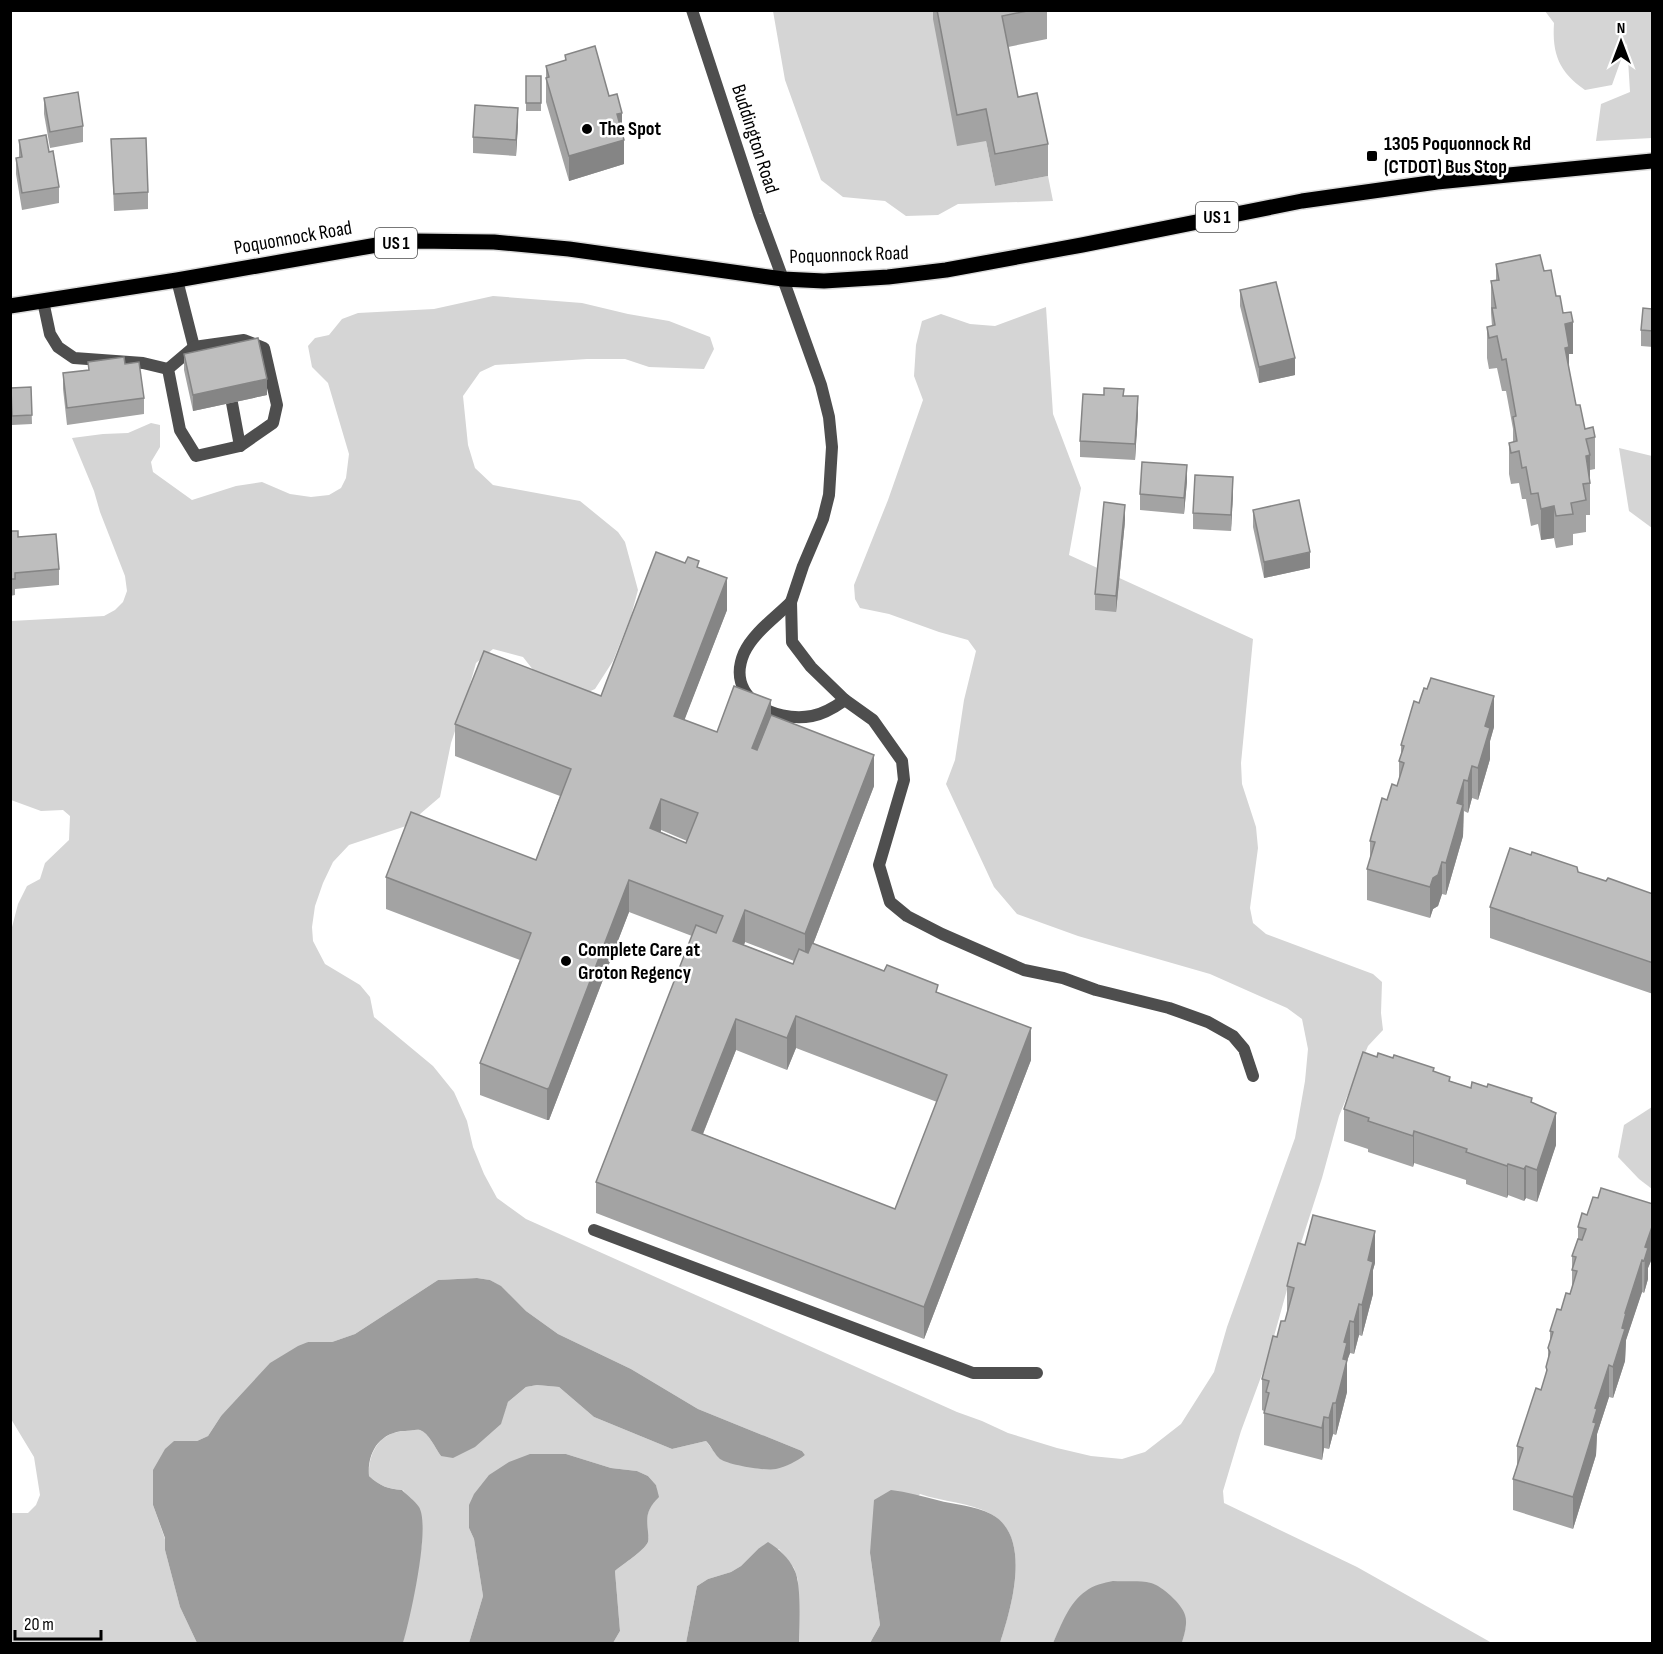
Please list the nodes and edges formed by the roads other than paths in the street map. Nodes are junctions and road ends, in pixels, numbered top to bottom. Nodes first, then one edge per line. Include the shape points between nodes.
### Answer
1 (692, 10) edge
2 (1653, 161) edge
3 (783, 279) junction
4 (177, 280) junction
5 (43, 301) junction
6 (10, 306) edge
7 (194, 347) junction
8 (168, 369) junction
9 (232, 403) edge
10 (240, 446) junction
11 (791, 602) junction
12 (845, 700) junction
13 (1253, 1076) dead end
14 (594, 1230) dead end
15 (1037, 1373) dead end

1 - 3 street, Buddington Road
2 - 3 main road, Poquonnock Road / US 1 via 1437,182 1302,201 946,270 825,281
3 - 4 main road, Poquonnock Road / US 1 via 569,249 447,240 377,245
3 - 11 street, Buddington Road via 821,385 832,447 823,519
4 - 5 main road, Poquonnock Road / US 1
4 - 7 street
5 - 6 main road, Poquonnock Road / US 1
5 - 8 street via 50,334 58,347 75,358 143,363
7 - 8 street
7 - 10 street via 219,348 244,340 264,348 277,405 273,423
8 - 10 street via 180,430 196,456
9 - 10 street
11 - 12 street via 792,642
11 - 12 street via 745,651 740,684 765,710 796,717 813,716
12 - 13 street via 873,720 902,761 904,780 879,865 890,902 907,916 942,934 1024,970 1208,1022 1233,1036 1244,1049
14 - 15 street via 973,1373

